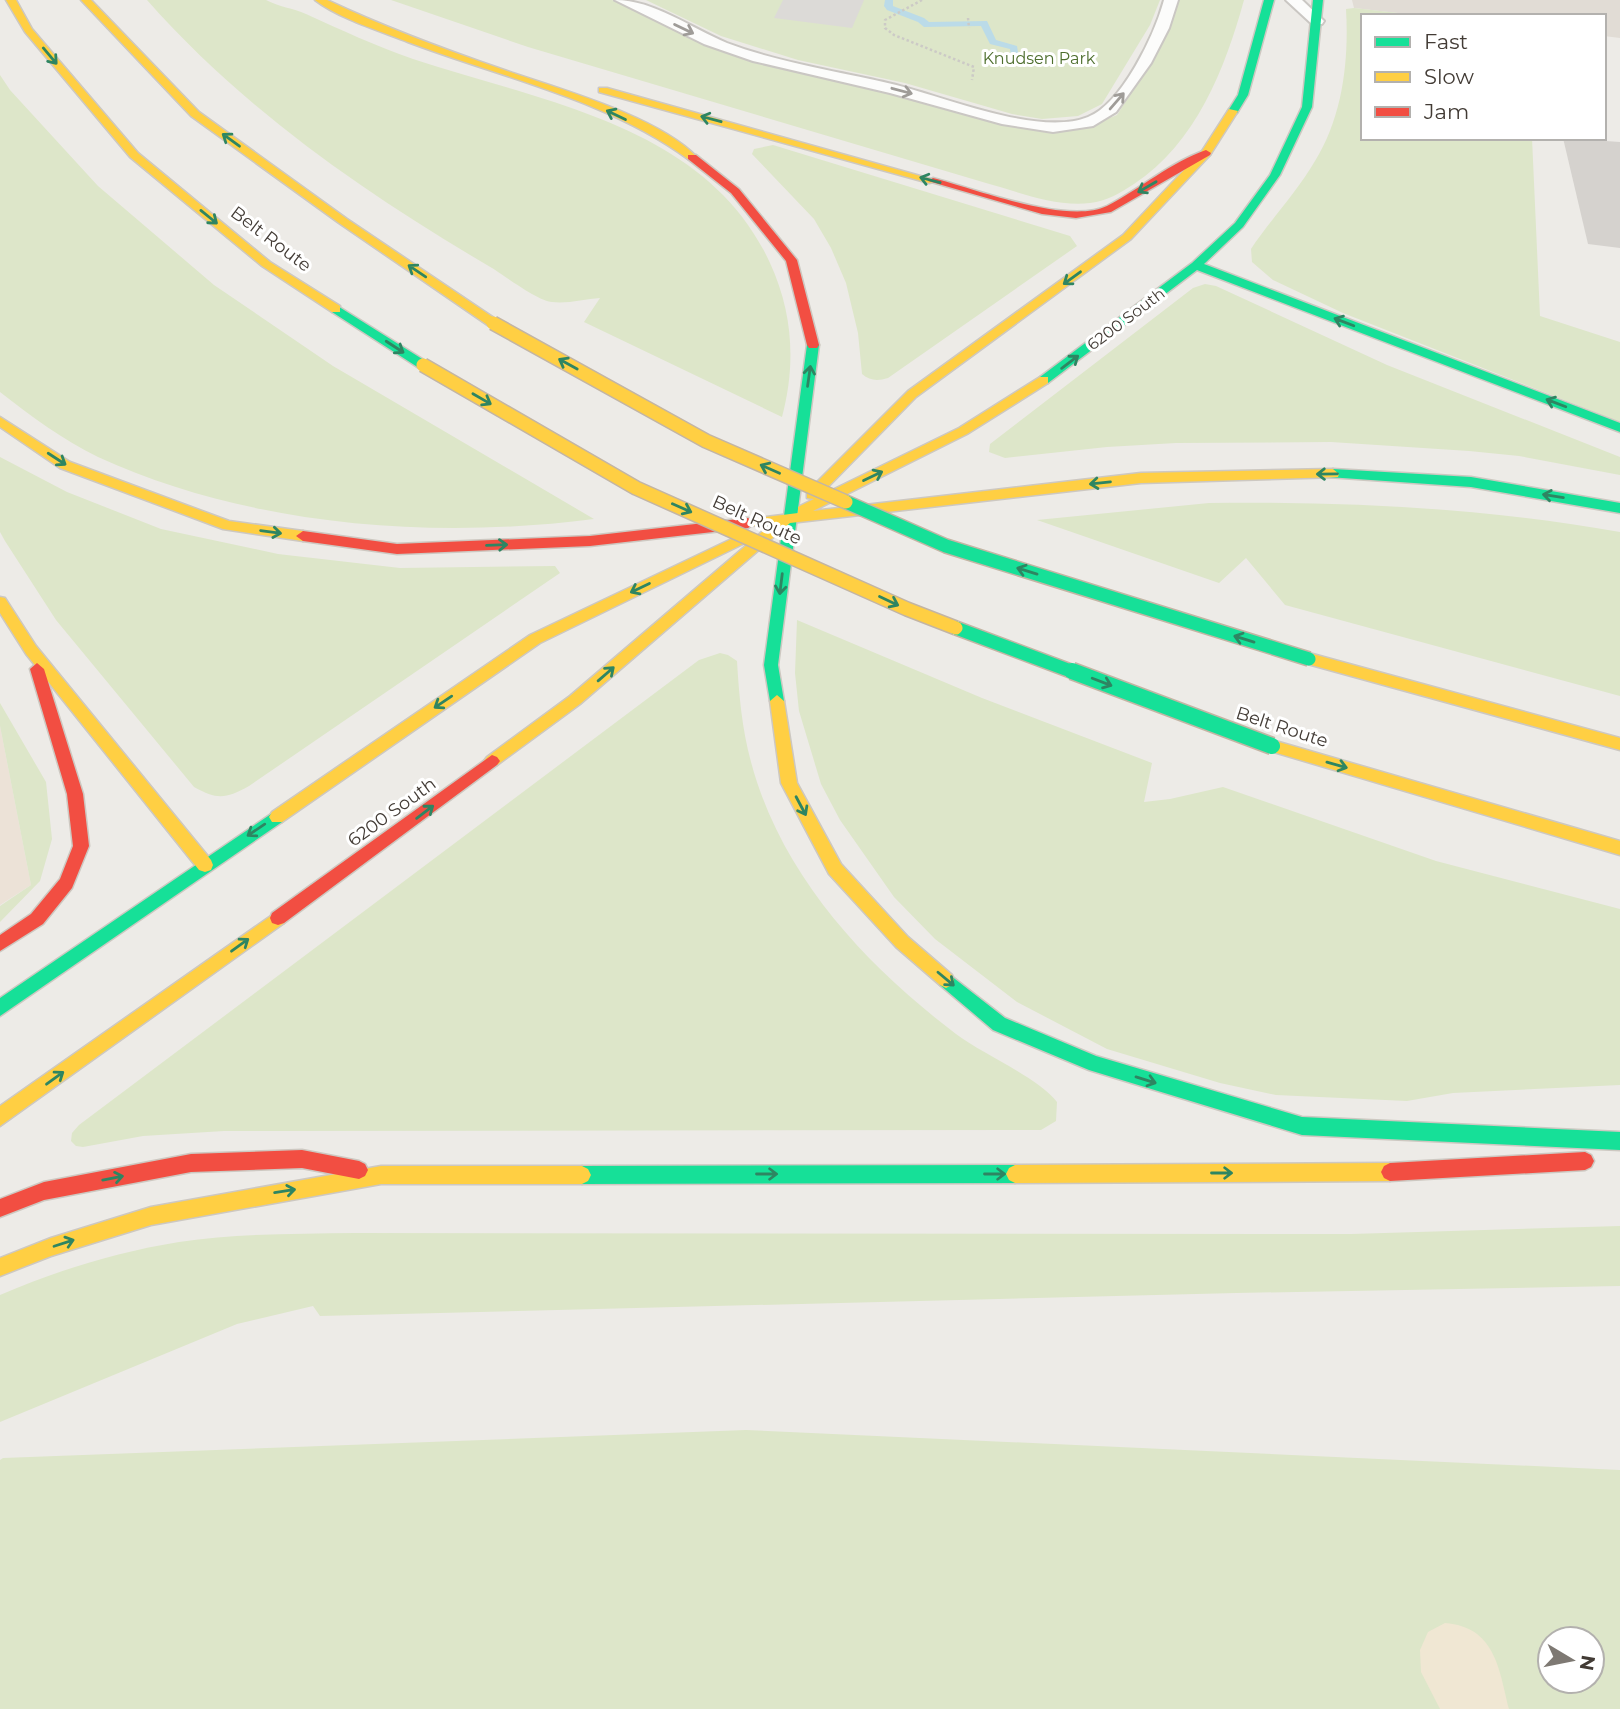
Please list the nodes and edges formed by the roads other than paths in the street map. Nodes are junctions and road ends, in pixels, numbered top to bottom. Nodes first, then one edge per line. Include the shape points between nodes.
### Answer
1 (11, 0) edge
2 (86, 0) edge
3 (320, 0) edge
4 (622, 0) edge
5 (1171, 0) edge
6 (1269, 0) edge
7 (1293, 0) edge
8 (1318, 0) edge
9 (1317, 21) junction
10 (371, 26) junction
11 (1206, 153) junction
12 (1196, 265) junction
13 (0, 421) edge
14 (1620, 428) edge
15 (1620, 508) edge
16 (790, 516) junction
17 (0, 602) edge
18 (31, 650) junction
19 (1620, 744) edge
20 (1620, 848) edge
21 (205, 865) junction
22 (0, 944) edge
23 (0, 1008) edge
24 (0, 1117) edge
25 (1620, 1141) edge
26 (1607, 1160) dead end
27 (381, 1175) junction
28 (0, 1208) edge
29 (0, 1267) edge

1 -> 20 main road, Belt Route, bridge via 29,30 134,155 266,264 423,365 636,488 907,609 1272,746
19 -> 2 main road, bridge via 1309,659 946,546 706,441 494,323 344,221 195,114
3 - 10 main road
4 -> 5 lane via 738,52 1039,126 1081,124 1100,118 1115,104 1149,51
6 - 11 main road, 6200 South via 1243,95
7 - 9 lane
8 - 9 main road, 6200 South
9 - 12 main road, 6200 South via 1307,107 1275,175 1239,226
11 -> 10 main road via 1107,210 1076,215 1046,212
16 -> 10 main road via 813,345 790,260 735,191 677,145 597,106
11 -> 16 main road, 6200 South via 1127,237 912,394
14 -> 12 main road
16 -> 12 main road, 6200 South via 963,431 1054,374
13 -> 16 main road via 65,465 228,526 397,549 590,541
15 -> 16 main road via 1471,482 1336,474 1141,478
16 -> 21 main road, 6200 South via 535,639
24 -> 16 main road, 6200 South via 576,700
16 -> 25 main road via 771,665 789,783 835,869 902,942 999,1024 1094,1064 1302,1126
17 - 18 main road
18 - 21 main road
18 - 22 main road via 75,794 81,846 66,883 37,919
21 - 23 main road, 6200 South
27 -> 26 main road via 1381,1173
28 -> 27 main road via 44,1191 191,1163 302,1159
29 -> 27 main road via 151,1216

